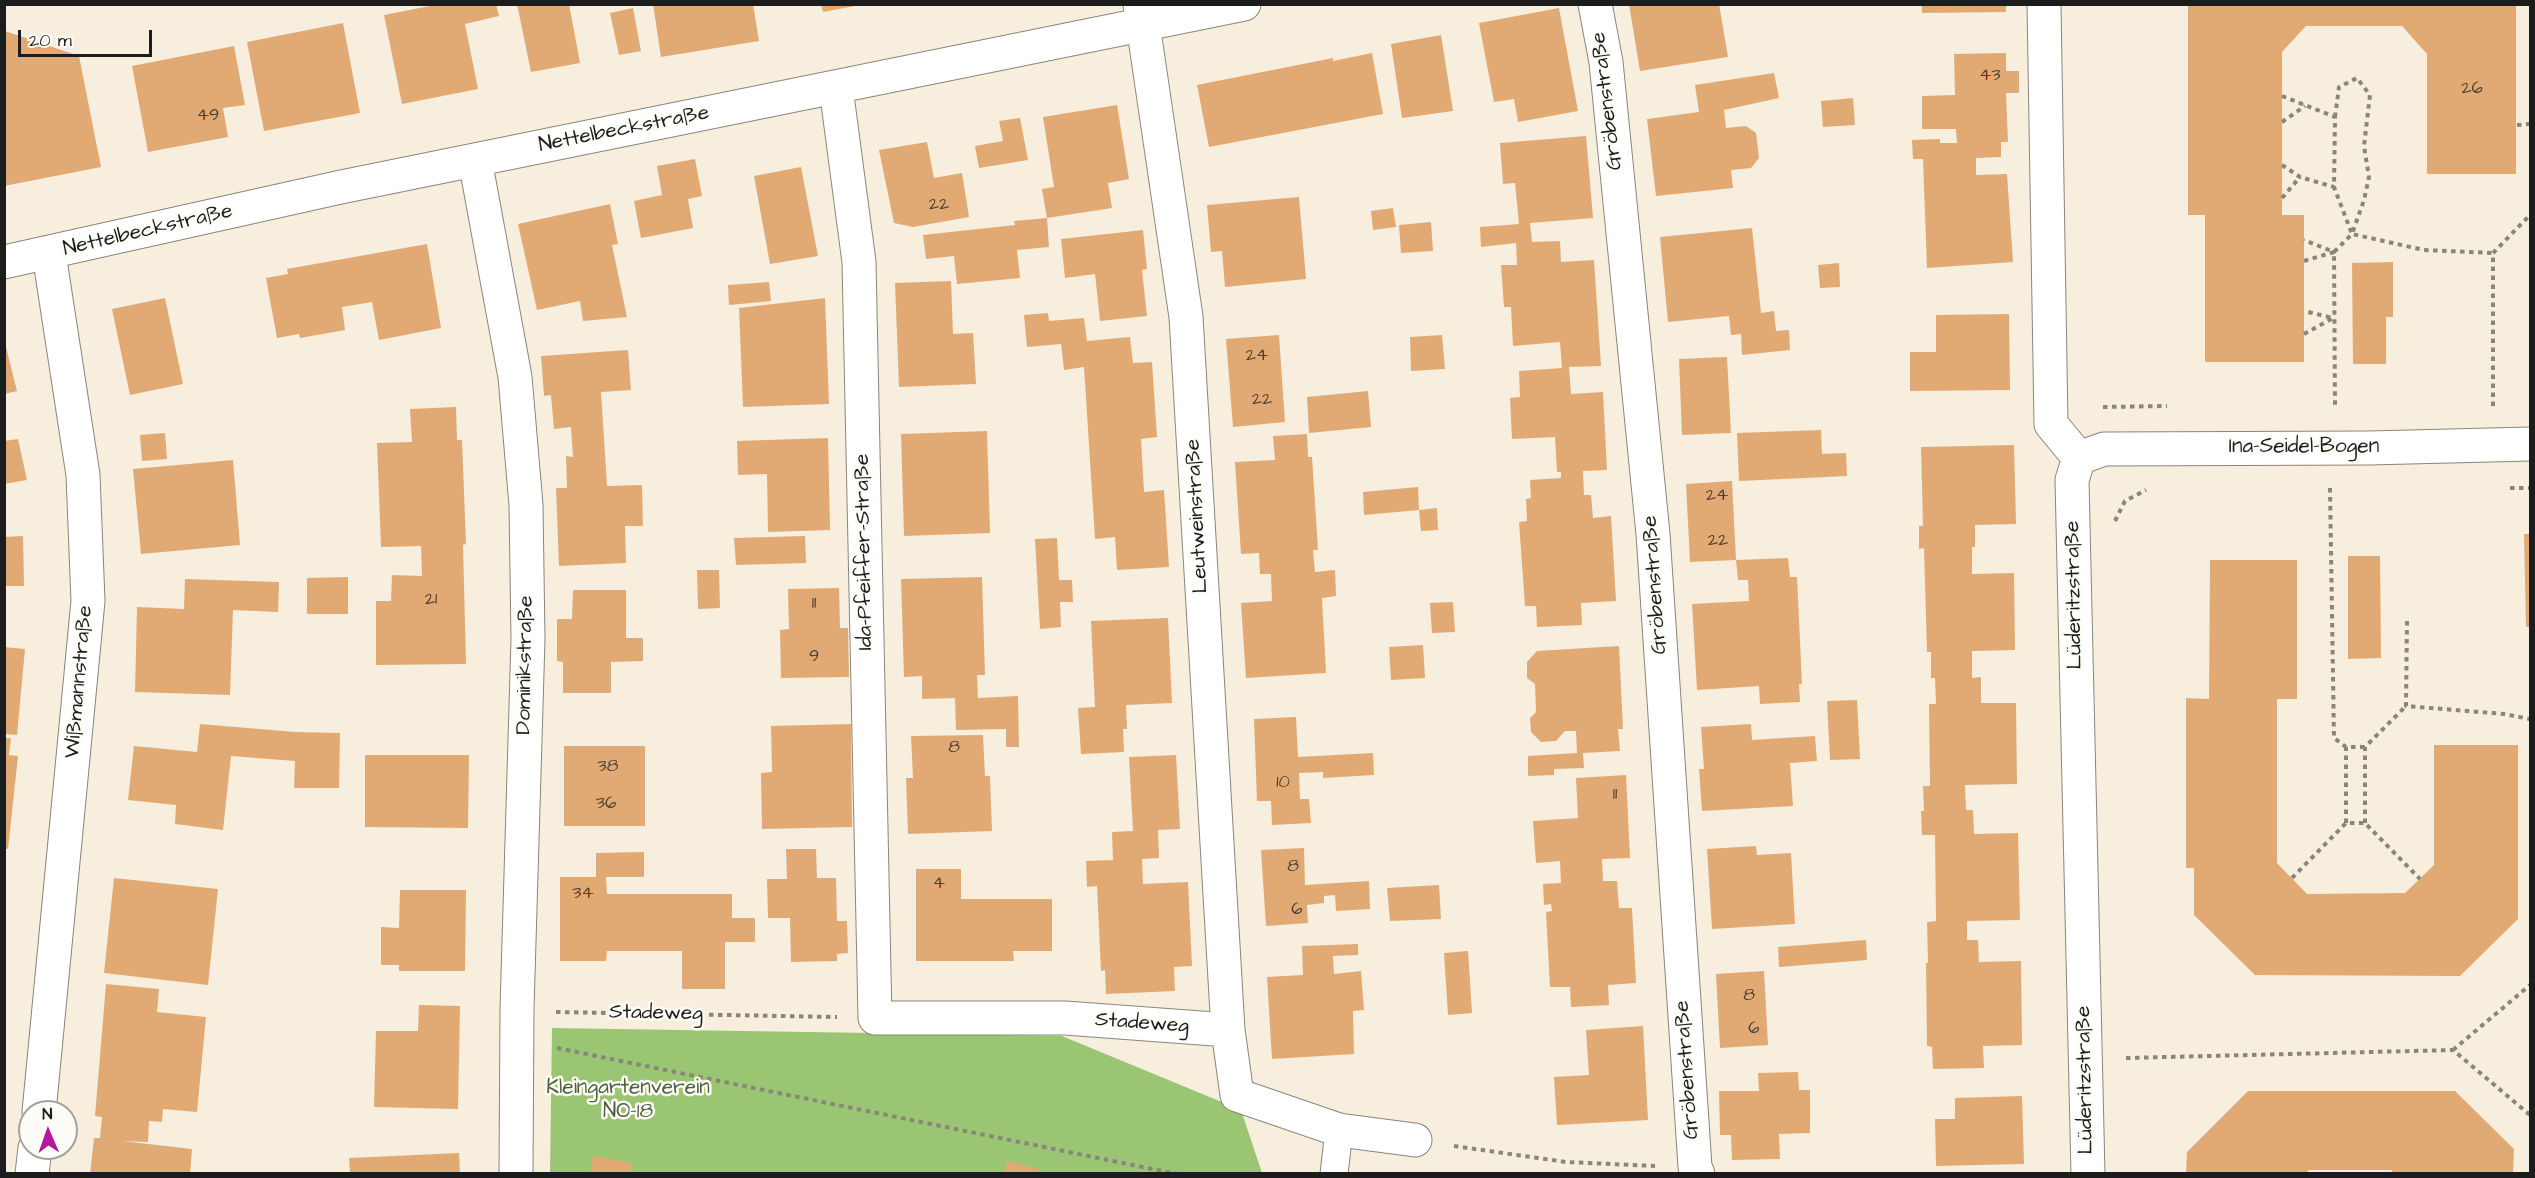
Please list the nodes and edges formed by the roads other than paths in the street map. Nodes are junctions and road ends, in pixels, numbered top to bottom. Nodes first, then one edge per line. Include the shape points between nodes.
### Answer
1 (1244, 4) edge
2 (1595, 4) edge
3 (1142, 15) edge
4 (2044, 15) edge
5 (836, 88) junction
6 (475, 160) junction
7 (49, 254) junction
8 (4, 262) edge
9 (2530, 444) edge
10 (2079, 459) junction
11 (875, 1018) joint
12 (1228, 1030) junction
13 (40, 1100) edge
14 (1339, 1130) junction
15 (1414, 1140) road end
16 (1696, 1170) edge
17 (516, 1173) edge
18 (1334, 1173) edge
19 (2088, 1173) edge

1 - 3 street, Nettelbeckstraße
2 - 16 street, Gröbenstraße via 1606,62 1653,534
3 - 5 street, Nettelbeckstraße
3 - 12 street, Leutweinstraße via 1186,317
4 - 10 street via 2050,424
5 - 6 street, Nettelbeckstraße
5 - 11 street, Ida-Pfeiffer-Straße via 859,262
6 - 7 street, Nettelbeckstraße
6 - 17 street, Dominikstraße via 514,377 526,505 528,639
7 - 8 street, Nettelbeckstraße
7 - 13 street, Wißmannstraße via 83,475 88,601
9 - 10 street, Ina-Seidel-Bogen via 2104,449
10 - 19 street, Lüderitzstraße via 2072,480
11 - 12 street, Stadeweg via 1065,1018
12 - 14 street via 1237,1095
14 - 15 street
14 - 18 lane

